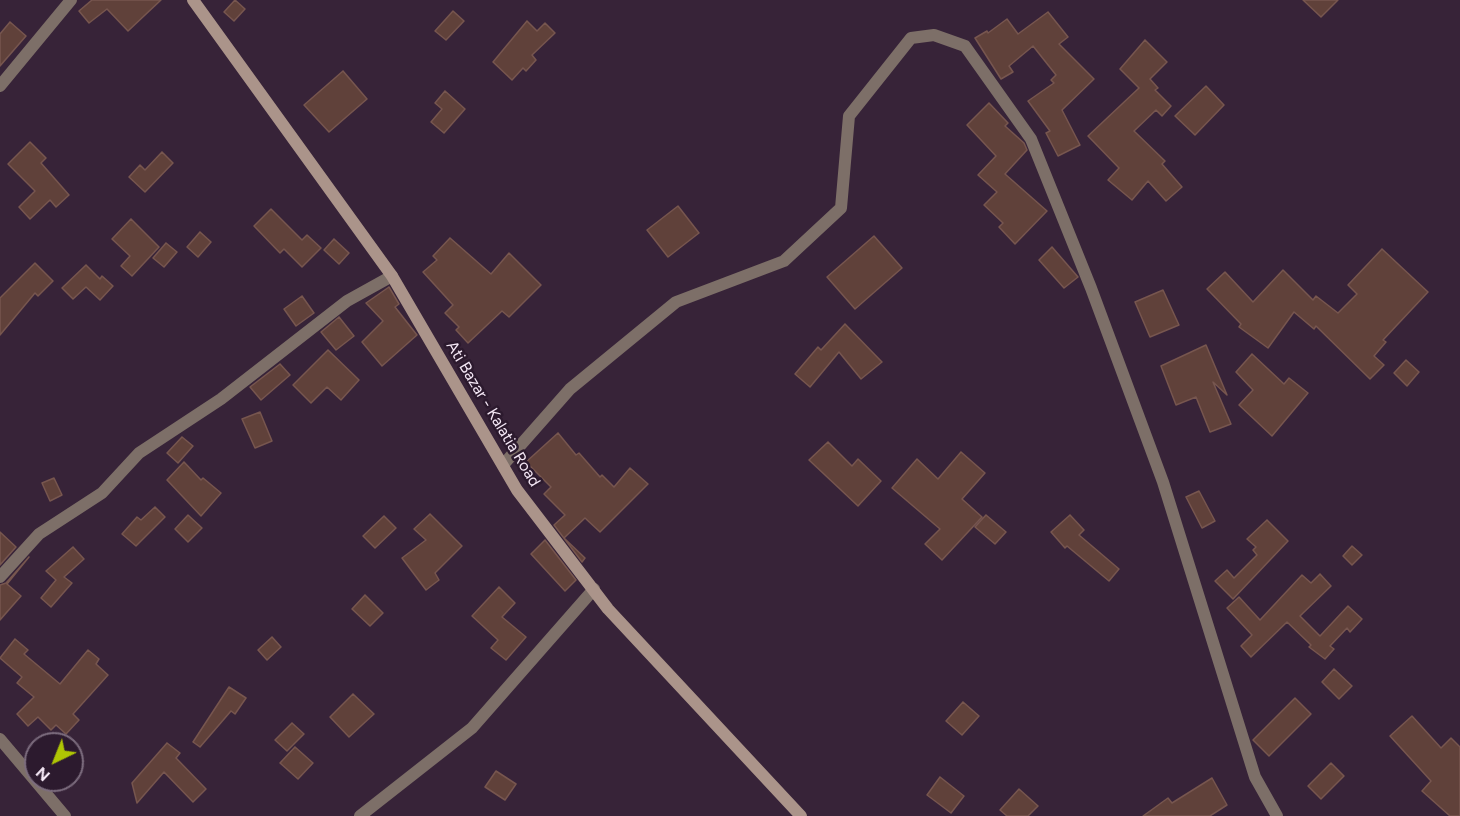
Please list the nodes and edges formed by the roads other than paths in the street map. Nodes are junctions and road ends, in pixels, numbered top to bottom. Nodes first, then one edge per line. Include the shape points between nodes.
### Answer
1 (71, 0) edge
2 (193, 0) edge
3 (0, 86) edge
4 (392, 276) junction
5 (503, 465) junction
6 (0, 577) edge
7 (594, 590) junction
8 (0, 739) edge
9 (65, 816) edge
10 (360, 816) edge
11 (801, 816) edge
12 (1277, 816) edge

1 - 3 street
2 - 4 main road, Ati Bazar - Kalatia Road
4 - 5 main road, Ati Bazar - Kalatia Road
4 - 6 street via 347,301 221,399 139,453 102,493 39,534
5 - 7 main road, Ati Bazar - Kalatia Road via 517,490
5 - 12 street via 570,388 676,302 784,261 841,208 849,116 911,38 934,35 965,46 1031,139 1163,482 1255,777
7 - 10 street via 472,728
7 - 11 main road, Ati Bazar - Kalatia Road
8 - 9 street

